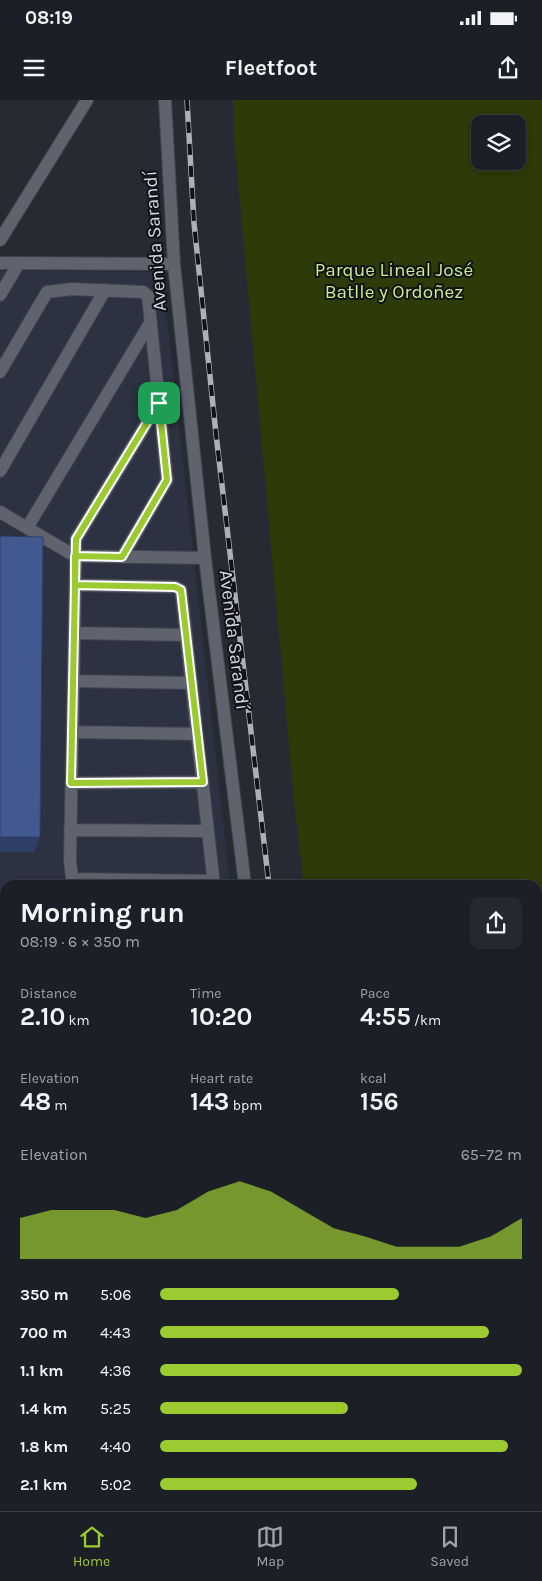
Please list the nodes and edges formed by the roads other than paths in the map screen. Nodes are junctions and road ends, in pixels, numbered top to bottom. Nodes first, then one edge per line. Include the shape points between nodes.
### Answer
1 (87, 100) edge
2 (166, 100) edge
3 (0, 240) edge
4 (0, 263) edge
5 (19, 264) junction
6 (174, 264) junction
7 (106, 290) junction
8 (0, 295) edge
9 (150, 323) junction
10 (0, 372) edge
11 (159, 403) junction
12 (0, 471) edge
13 (0, 512) edge
14 (27, 528) junction
15 (75, 556) junction
16 (122, 557) junction
17 (205, 558) junction
18 (75, 585) junction
19 (74, 633) junction
20 (186, 635) junction
21 (73, 681) junction
22 (192, 684) junction
23 (72, 732) junction
24 (197, 734) junction
25 (203, 782) junction
26 (71, 783) junction
27 (70, 830) junction
28 (208, 831) junction
29 (73, 880) edge
30 (214, 880) edge
31 (244, 880) edge

1 - 3 street
2 - 6 street, Avenida Sarandí
4 - 5 street
5 - 6 street
5 - 8 street
6 - 17 street, Avenida Sarandí
7 - 9 street via 143,292 148,296
7 - 10 street via 47,292
7 - 12 street
9 - 11 street
9 - 14 street
11 - 15 street via 76,539
11 - 16 street via 167,480
13 - 14 street
14 - 15 street
15 - 16 street
15 - 18 street
16 - 17 street
17 - 31 street, Avenida Sarandí
18 - 19 street
18 - 20 street via 175,587 181,590
19 - 20 street
19 - 21 street
20 - 22 street
21 - 22 street
21 - 23 street
22 - 24 street
23 - 24 street
23 - 26 street
24 - 25 street
25 - 26 street
25 - 28 street
26 - 27 street
27 - 28 street
27 - 29 street
28 - 30 street

